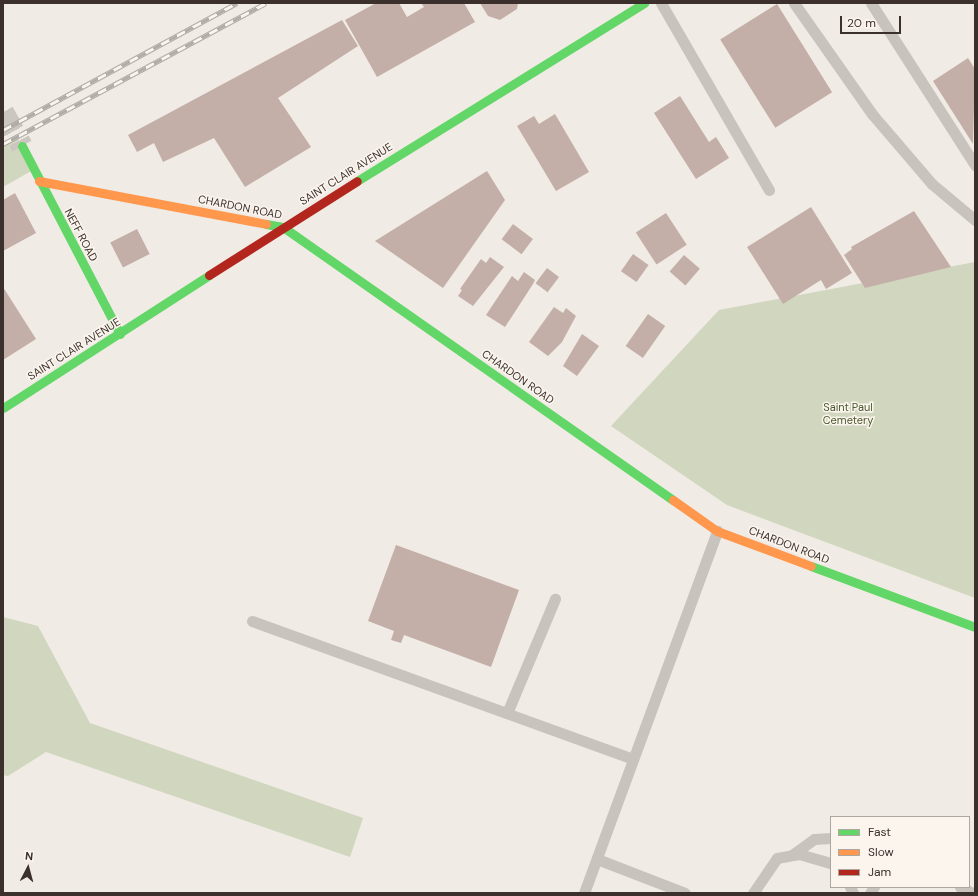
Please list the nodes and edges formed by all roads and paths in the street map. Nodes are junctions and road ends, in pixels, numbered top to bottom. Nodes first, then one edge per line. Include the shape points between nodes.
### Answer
1 (644, 3) edge
2 (661, 3) edge
3 (794, 3) edge
4 (871, 3) edge
5 (22, 146) tunnel mouth
6 (975, 165) edge
7 (39, 181) junction
8 (768, 190) dead end
9 (973, 213) edge
10 (283, 227) junction
11 (120, 334) junction
12 (3, 408) edge
13 (717, 531) junction
14 (555, 599) dead end
15 (252, 621) dead end
16 (975, 628) edge
17 (507, 713) junction
18 (633, 759) junction
19 (830, 838) edge
20 (792, 855) junction
21 (596, 859) junction
22 (830, 863) edge
23 (962, 888) edge
24 (584, 893) edge
25 (685, 893) edge
26 (753, 893) edge
27 (973, 893) edge

1 - 10 street, SAINT CLAIR AVENUE
2 - 8 lane
3 - 9 lane via 872,114 932,184
4 - 6 lane
5 - 7 street, NEFF ROAD
7 - 10 street, CHARDON ROAD
7 - 11 street, NEFF ROAD
10 - 11 street, SAINT CLAIR AVENUE
10 - 13 street, CHARDON ROAD
11 - 12 street, SAINT CLAIR AVENUE
13 - 16 street, CHARDON ROAD
13 - 18 lane
14 - 17 lane
15 - 17 lane
17 - 18 lane
18 - 21 lane
19 - 20 lane via 814,840
20 - 22 lane via 813,855
20 - 26 lane via 777,858 769,864
21 - 24 lane
21 - 25 lane
23 - 27 lane

